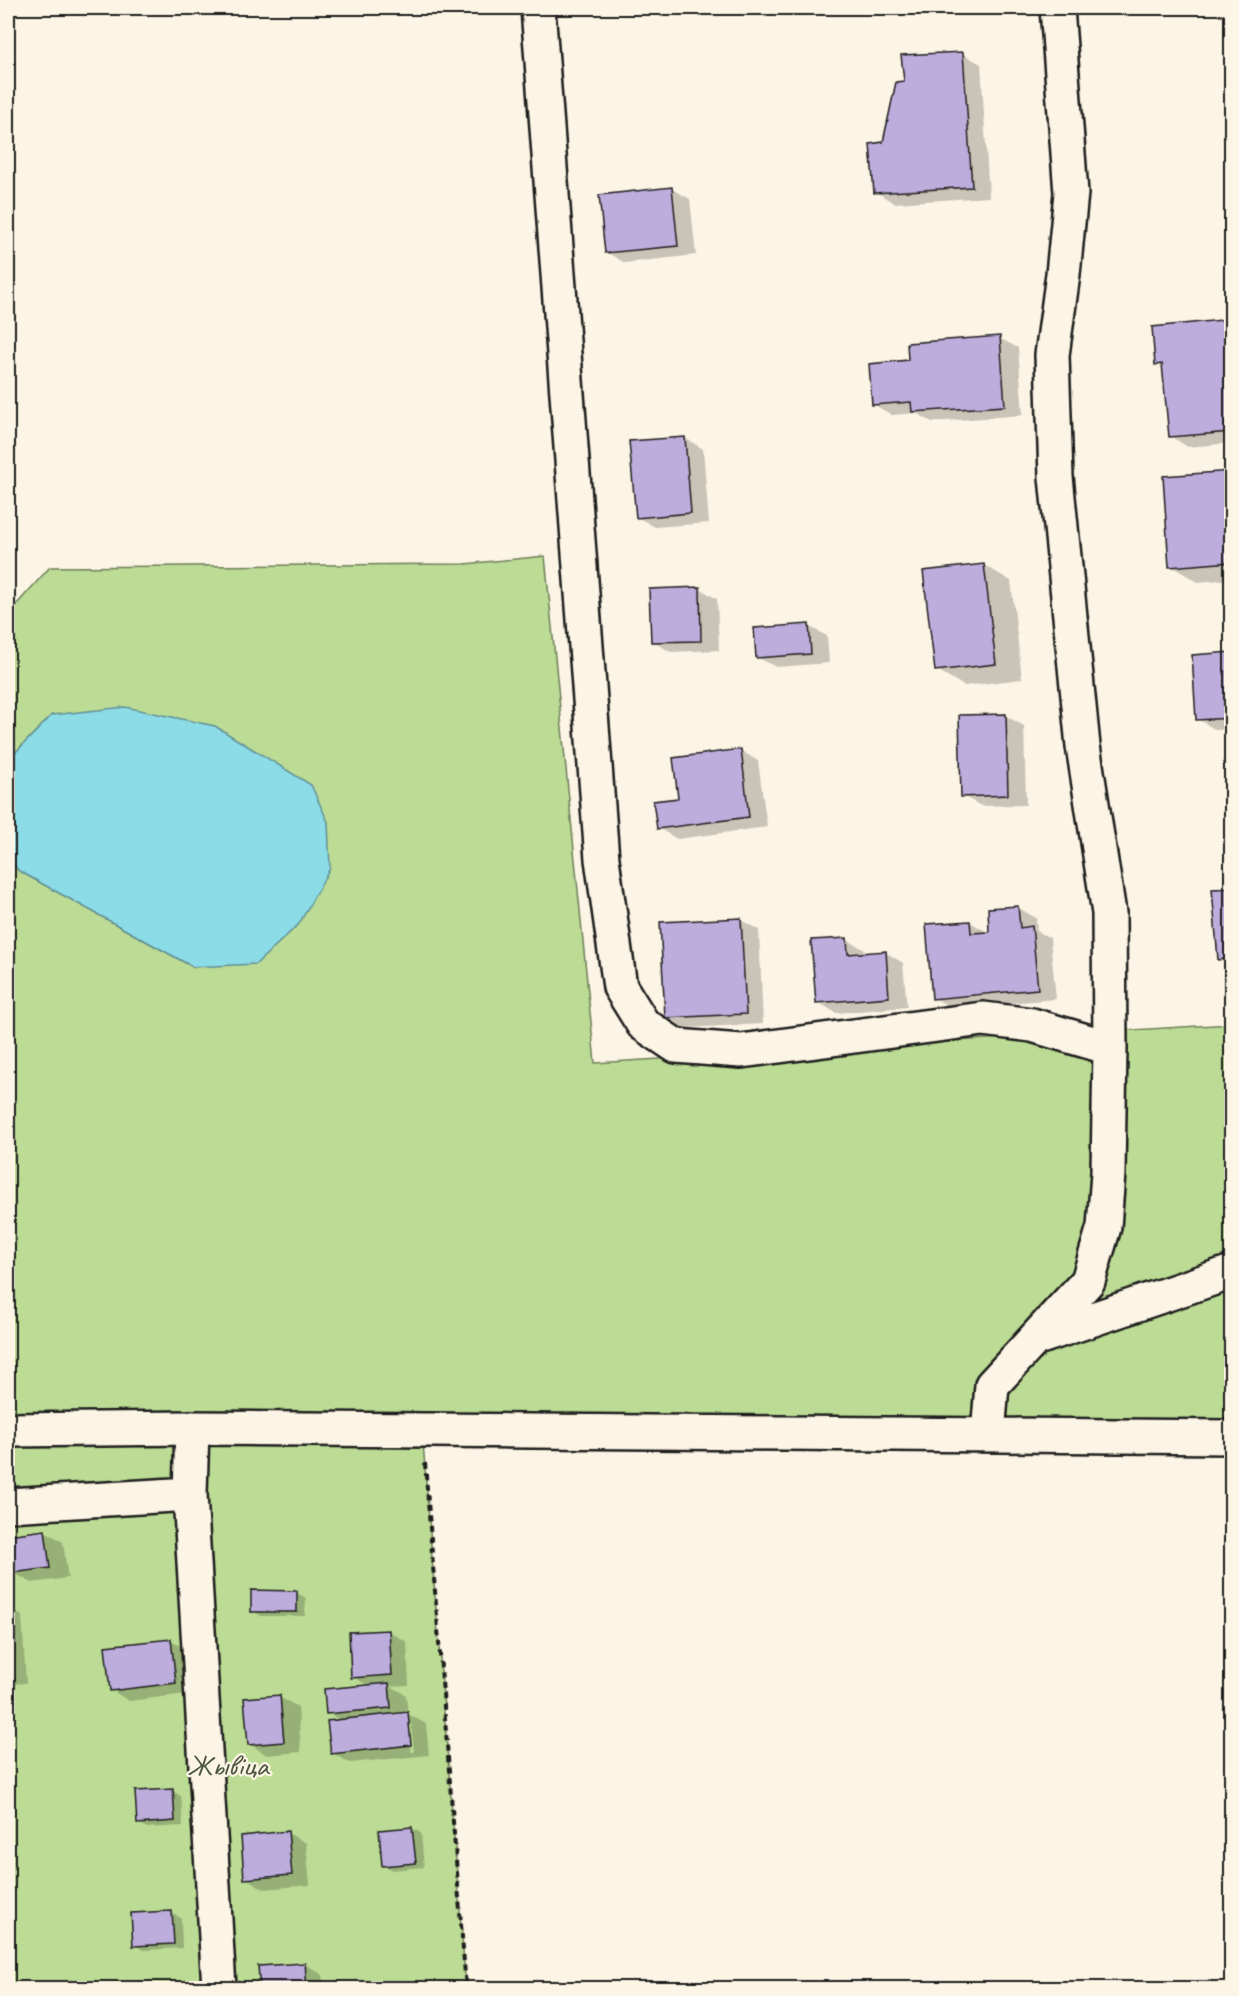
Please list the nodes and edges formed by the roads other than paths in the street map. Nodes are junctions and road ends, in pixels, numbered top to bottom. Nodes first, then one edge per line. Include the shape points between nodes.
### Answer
1 (538, 8) edge
2 (1057, 8) edge
3 (1110, 1048) junction
4 (1232, 1272) edge
5 (1032, 1340) junction
6 (192, 1428) junction
7 (8, 1430) edge
8 (988, 1435) junction
9 (1232, 1437) edge
10 (190, 1494) junction
11 (8, 1505) edge
12 (219, 1989) edge

1 - 3 street via 602,859 620,987 643,1024 676,1046 741,1051 983,1019 1032,1024
2 - 3 street via 1071,193 1052,355 1056,477 1083,747 1109,913
3 - 5 street via 1104,1227 1088,1281
4 - 5 street
5 - 8 street via 992,1385
6 - 7 street
6 - 8 street
6 - 10 street
8 - 9 street
10 - 11 street
10 - 12 street

